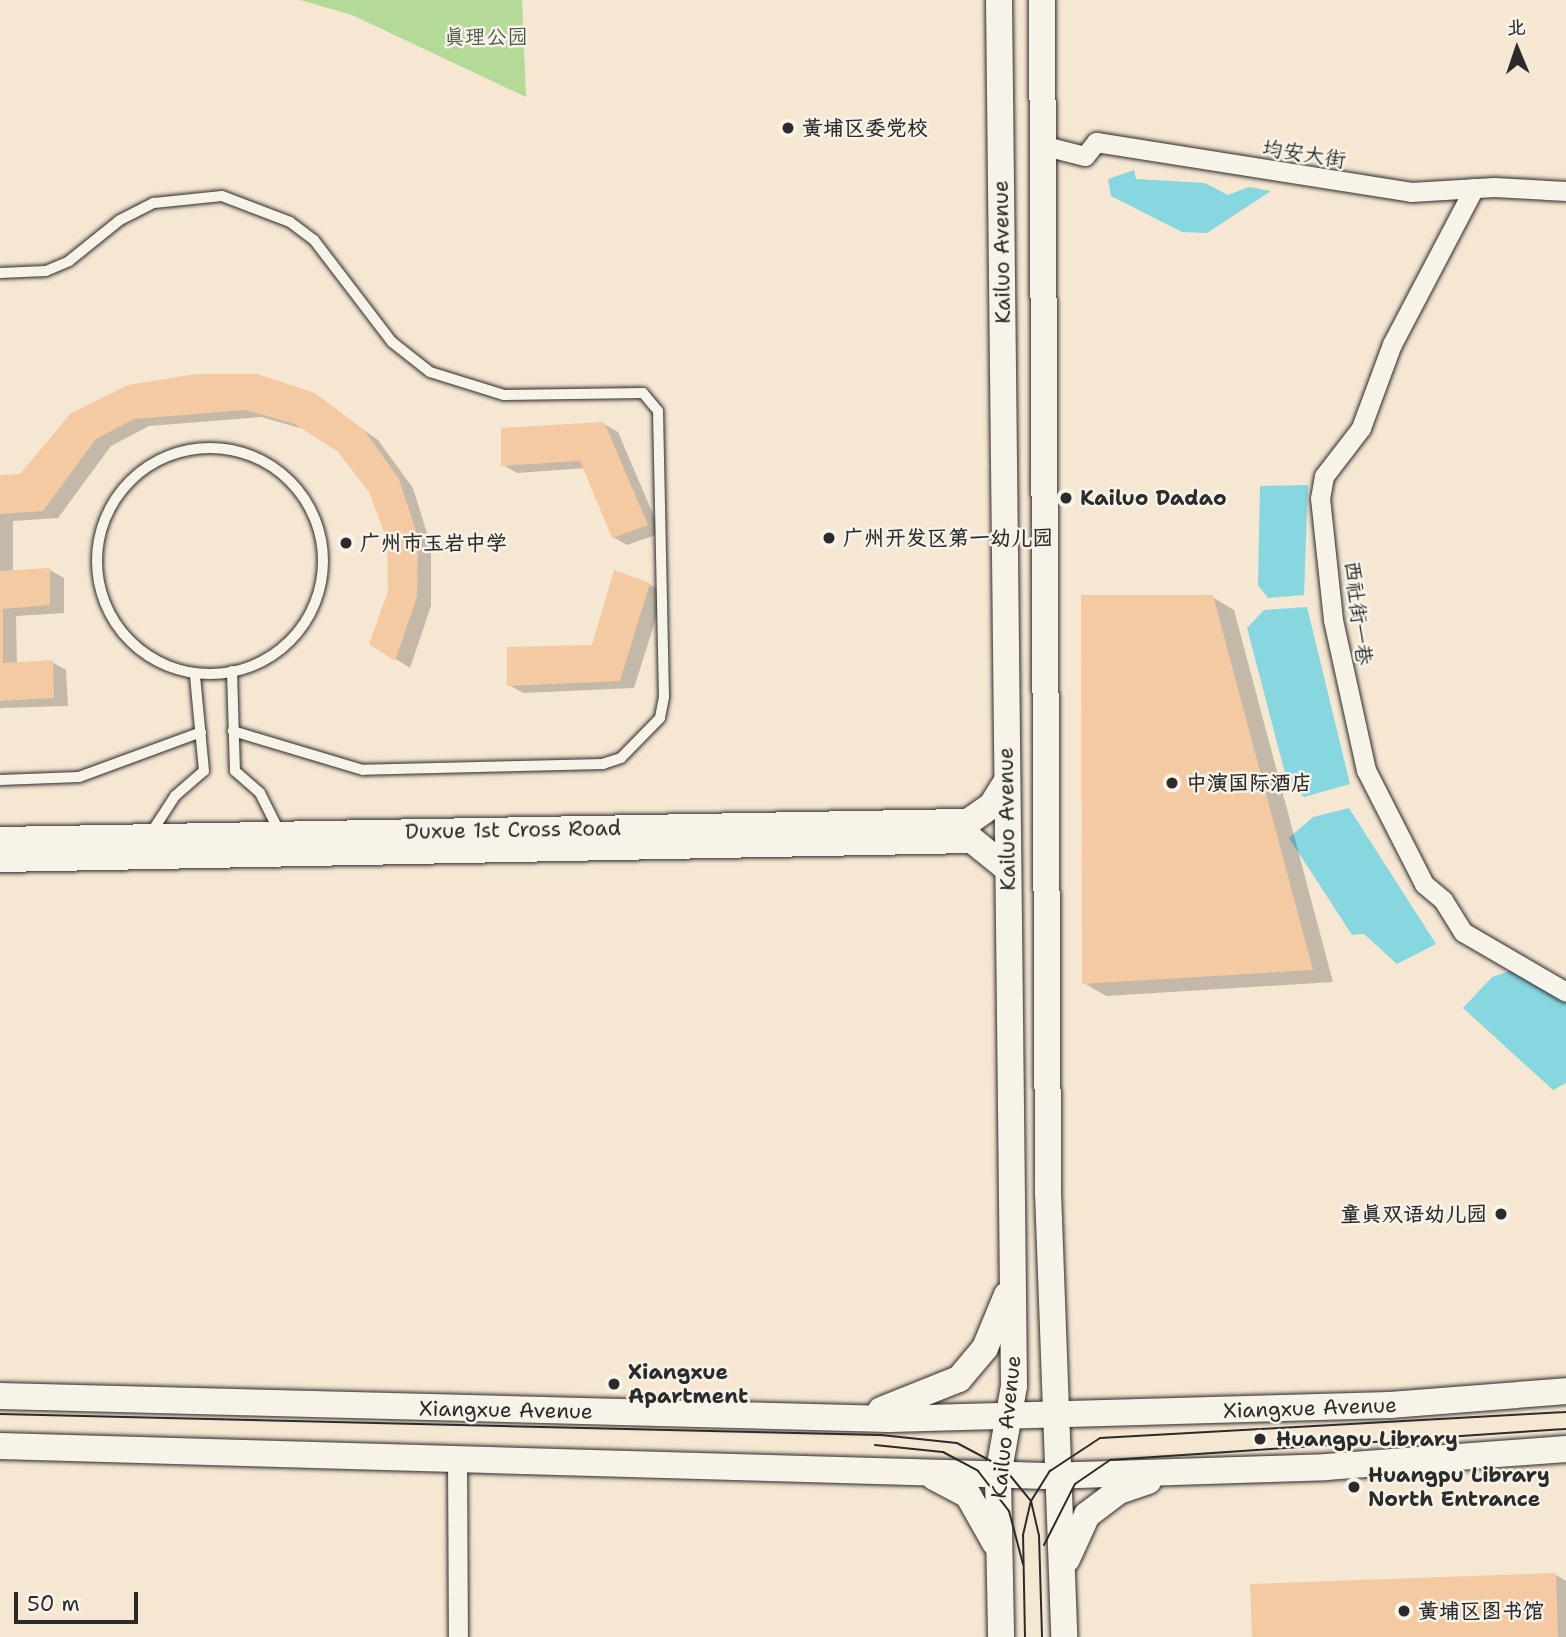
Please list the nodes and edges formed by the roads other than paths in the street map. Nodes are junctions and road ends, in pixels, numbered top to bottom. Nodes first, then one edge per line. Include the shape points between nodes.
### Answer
1 (999, 0) edge
2 (1042, 0) edge
3 (1045, 146) junction
4 (1475, 188) junction
5 (1566, 191) edge
6 (0, 273) edge
7 (232, 671) junction
8 (195, 675) junction
9 (233, 731) junction
10 (201, 732) junction
11 (0, 780) edge
12 (1007, 781) junction
13 (280, 834) junction
14 (149, 837) junction
15 (0, 840) edge
16 (0, 859) edge
17 (1007, 869) junction
18 (1566, 992) edge
19 (1012, 1212) junction
20 (1049, 1215) junction
21 (1014, 1277) junction
22 (1566, 1391) edge
23 (0, 1396) edge
24 (1012, 1418) junction
25 (1054, 1418) junction
26 (853, 1419) junction
27 (0, 1446) edge
28 (1566, 1449) edge
29 (457, 1457) junction
30 (922, 1473) junction
31 (1176, 1474) junction
32 (998, 1476) junction
33 (1057, 1476) junction
34 (999, 1553) junction
35 (1063, 1570) junction
36 (458, 1637) edge
37 (1000, 1637) edge
38 (1064, 1637) edge

1 - 12 main road, Kailuo Avenue
2 - 3 main road, Kailuo Avenue
3 - 4 street, 均安大街 via 1085,156 1096,142 1123,145 1412,192
3 - 20 main road, Kailuo Avenue
4 - 5 street, 均安大街
4 - 18 street, 西社街一巷 via 1392,344 1361,428 1324,476 1320,498 1334,620 1366,770 1424,884 1443,900 1463,932
6 - 9 lane via 46,271 69,261 120,220 154,203 222,196 254,205 314,240 393,342 430,372 504,395 643,393 658,411 664,697 660,718 621,758 603,764 363,770
7 - 8 lane
7 - 8 lane via 278,650 306,621 318,594 323,554 309,506 291,481 267,463 208,448 150,464 127,484 103,527 97,567 102,597 136,647
7 - 9 lane
8 - 10 lane
9 - 13 lane via 234,771 260,793
10 - 11 lane via 79,778
10 - 14 lane via 204,771 175,796
12 - 13 main road, Duxue 1st Cross Road via 984,813 968,822
12 - 17 main road, Kailuo Avenue
13 - 14 main road, Duxue 1st Cross Road
14 - 15 main road, Duxue 1st Cross Road
16 - 17 main road, Duxue 1st Cross Road via 972,841
17 - 19 main road, Kailuo Avenue
19 - 20 main road via 1036,1239 1044,1235
19 - 21 main road, Kailuo Avenue
20 - 25 main road, Kailuo Avenue
21 - 24 main road, Kailuo Avenue
21 - 26 main road via 998,1324 959,1379
22 - 25 main road, Xiangxue Avenue via 1390,1405
23 - 26 main road, Xiangxue Avenue
24 - 25 main road, Xiangxue Avenue
24 - 26 main road, Xiangxue Avenue
24 - 32 main road, Kailuo Avenue
25 - 33 main road, Kailuo Avenue
27 - 29 main road
28 - 31 main road
29 - 30 main road
29 - 36 street
30 - 32 main road
30 - 34 main road via 968,1494
31 - 33 main road
31 - 35 main road via 1103,1501 1076,1532
32 - 33 main road
32 - 34 main road, Kailuo Avenue
33 - 35 main road, Kailuo Avenue
34 - 37 main road, Kailuo Avenue
35 - 38 main road, Kailuo Avenue

